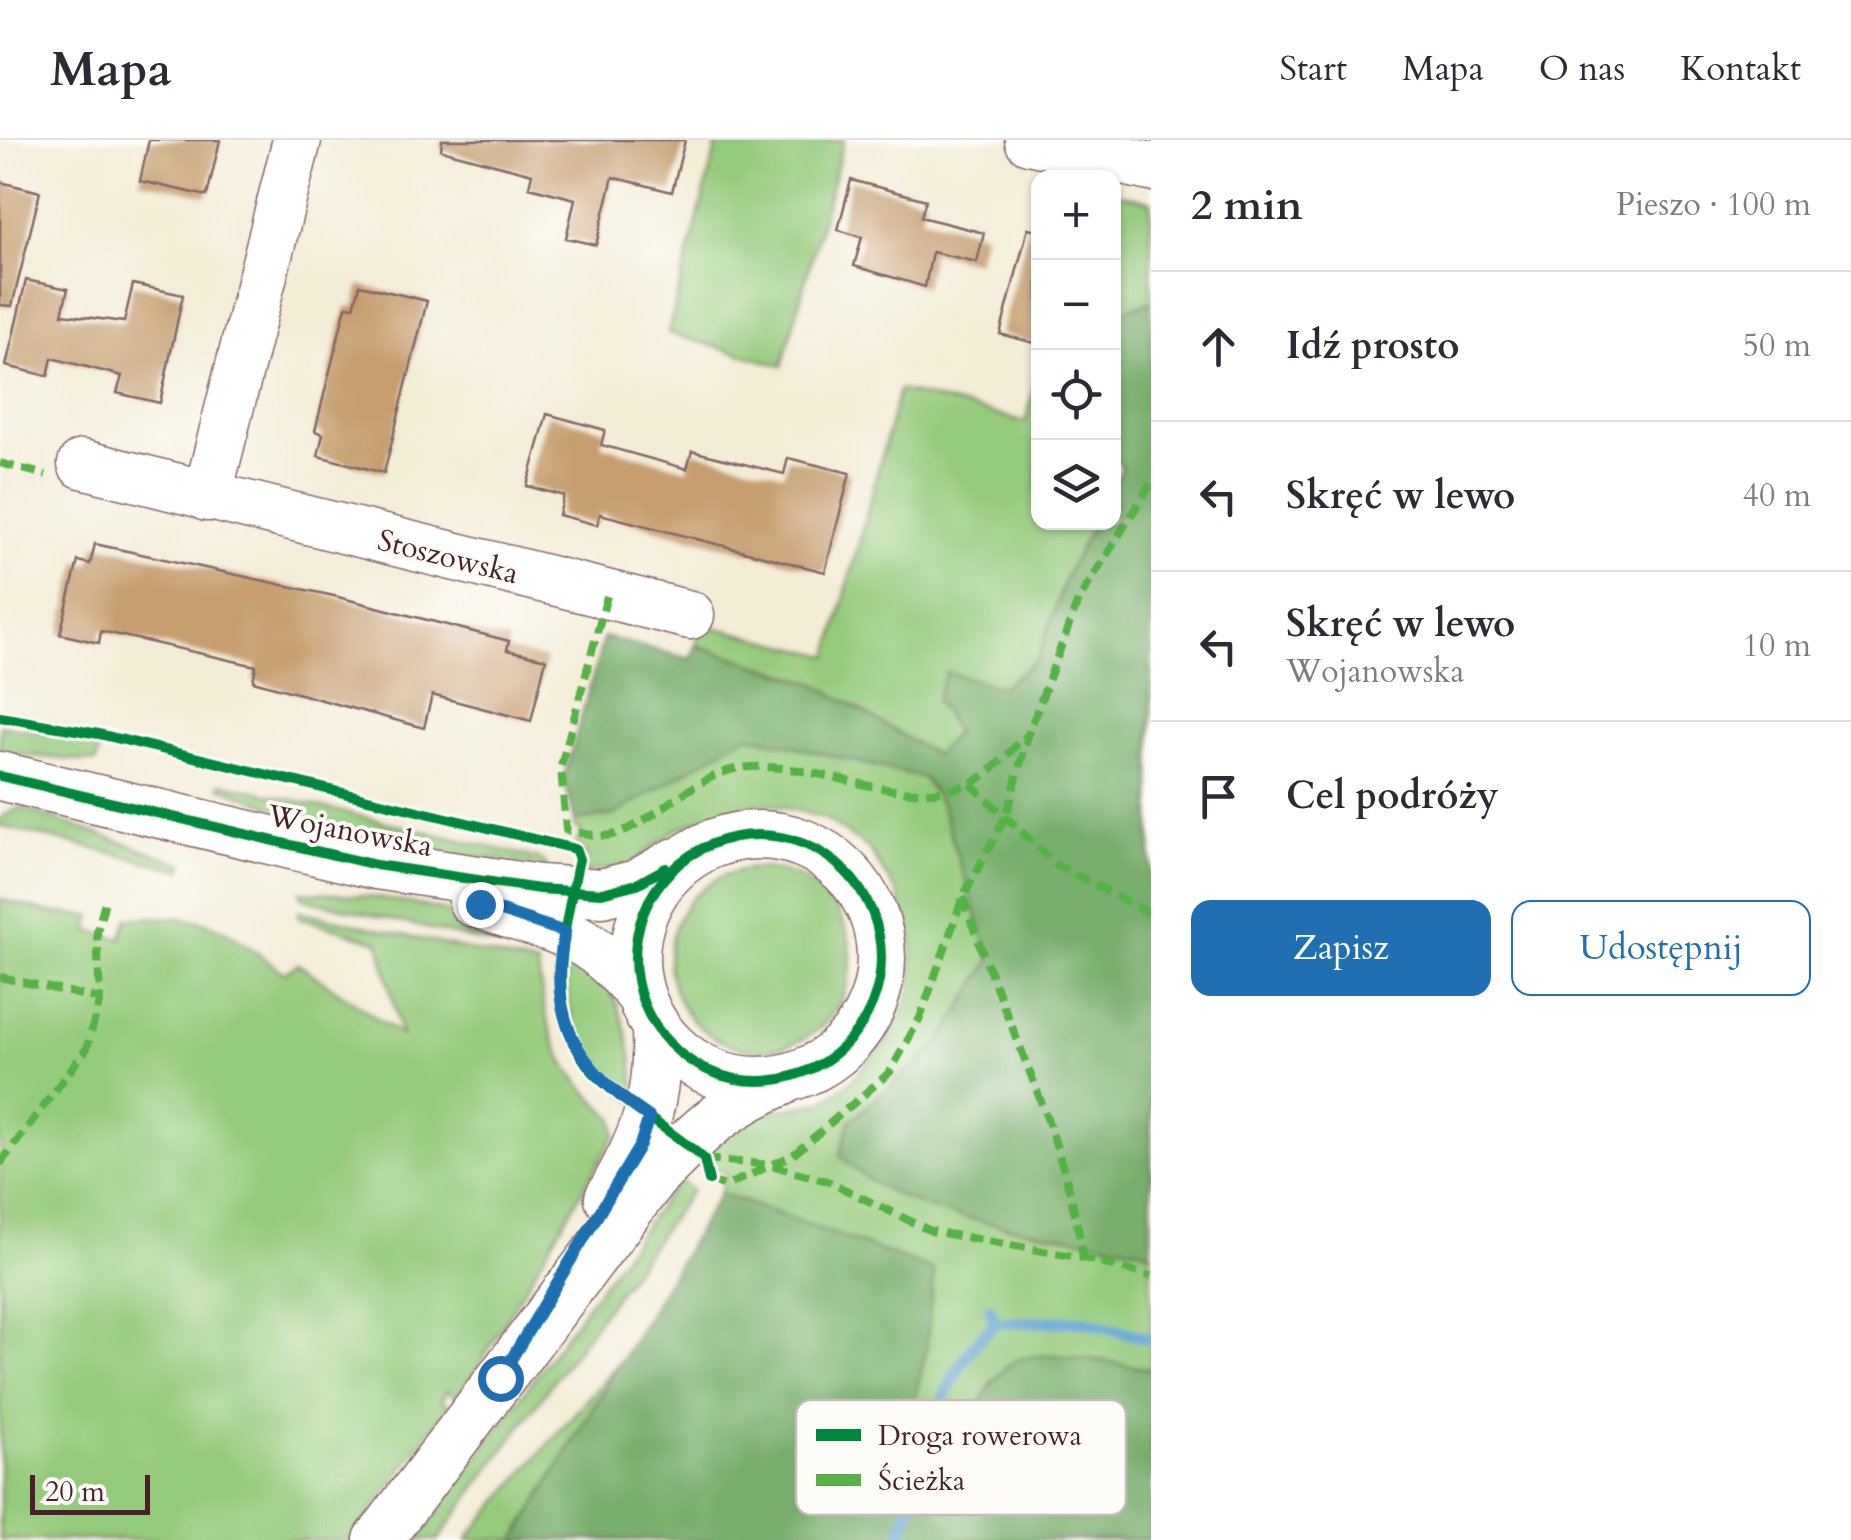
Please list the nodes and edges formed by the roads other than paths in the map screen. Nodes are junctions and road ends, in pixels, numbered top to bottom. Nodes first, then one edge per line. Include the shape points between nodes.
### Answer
1 (296, 140) edge
2 (1029, 140) edge
3 (1151, 168) edge
4 (82, 464) dead end
5 (207, 497) junction
6 (690, 615) dead end
7 (0, 776) edge
8 (688, 856) junction
9 (376, 865) junction
10 (648, 1011) junction
11 (794, 1076) junction
12 (521, 1348) junction
13 (378, 1540) edge

1 - 5 street
2 - 3 street
4 - 5 street, Stoszowska
5 - 6 street, Stoszowska
7 - 9 street, Wojanowska
8 - 9 street, Wojanowska via 637,884 602,893
8 - 10 street via 660,883 641,918 634,956
8 - 11 street via 727,838 770,834 811,846 846,870 871,904 882,945 874,1001 833,1058
9 - 10 street, Wojanowska via 586,941 611,960
10 - 11 street via 682,1056 717,1074 756,1082
10 - 12 street via 658,1074 640,1145
11 - 12 street via 736,1101 687,1143
12 - 13 street

